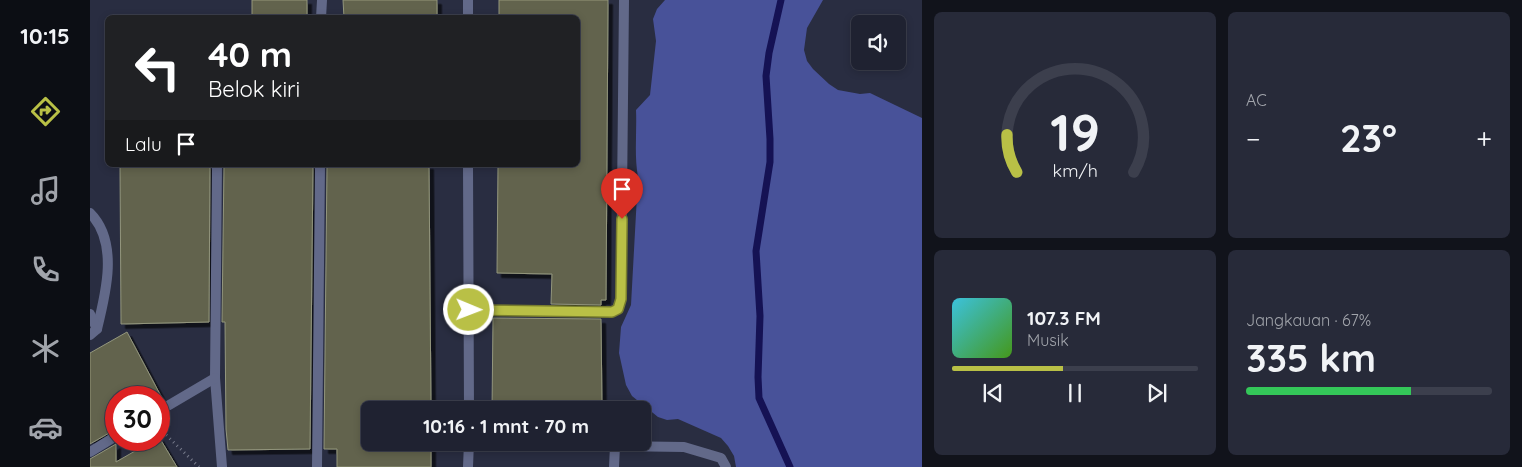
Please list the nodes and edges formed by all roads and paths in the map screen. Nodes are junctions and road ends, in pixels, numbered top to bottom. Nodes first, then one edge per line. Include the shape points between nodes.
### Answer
1 (322, 0) edge
2 (468, 0) edge
3 (624, 0) edge
4 (321, 15) edge
5 (468, 15) edge
6 (217, 167) edge
7 (320, 167) edge
8 (468, 167) edge
9 (90, 213) edge
10 (469, 310) junction
11 (90, 314) edge
12 (93, 332) edge
13 (215, 378) junction
14 (469, 401) edge
15 (170, 405) edge
16 (170, 439) edge
17 (105, 443) edge
18 (651, 447) edge
19 (469, 451) edge
20 (614, 451) edge
21 (90, 452) edge
22 (199, 467) edge
23 (222, 467) edge
24 (317, 467) edge
25 (468, 467) edge
26 (614, 467) edge
27 (726, 467) edge

1 - 4 street
2 - 5 street
3 - 10 street via 621,299 618,309 612,312
6 - 13 street
7 - 24 street
8 - 10 street
9 - 12 street via 98,220 107,254 107,284
10 - 14 street
11 - 12 street
13 - 15 street
13 - 23 street
16 - 22 path
17 - 21 street
18 - 27 street via 684,447 721,458
19 - 25 street
20 - 26 street

